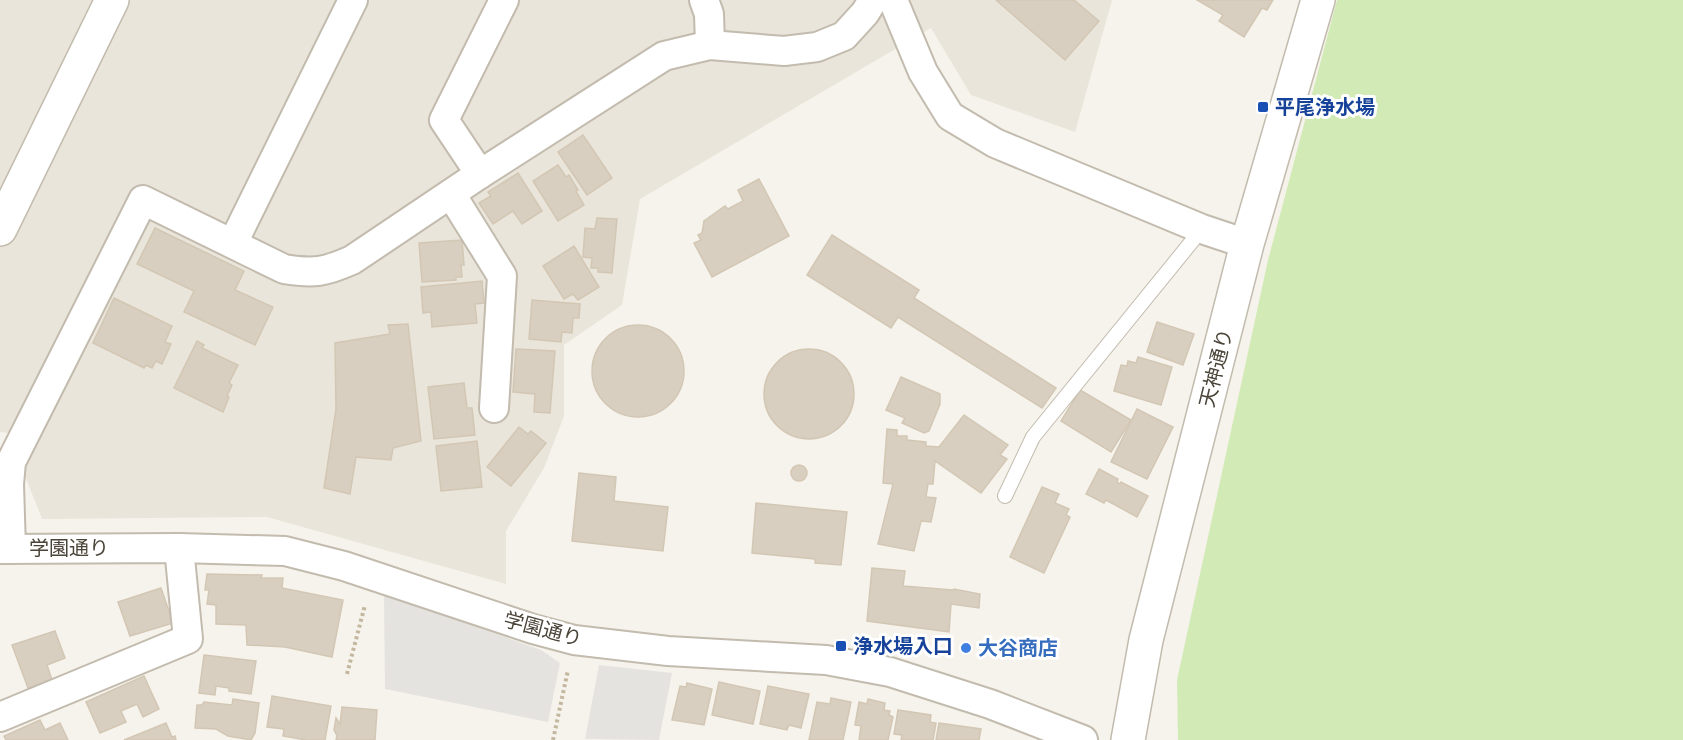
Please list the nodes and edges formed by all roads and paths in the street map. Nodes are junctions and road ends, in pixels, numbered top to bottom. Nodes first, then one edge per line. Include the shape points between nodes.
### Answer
1 (112, 0) edge
2 (353, 0) edge
3 (504, 0) edge
4 (704, 0) edge
5 (873, 0) edge
6 (893, 0) edge
7 (1318, 0) edge
8 (710, 45) junction
9 (480, 174) junction
10 (451, 194) junction
11 (0, 229) edge
12 (1202, 229) junction
13 (233, 243) junction
14 (1248, 244) junction
15 (494, 408) dead end
16 (5, 460) edge
17 (1005, 496) dead end
18 (179, 548) junction
19 (6, 549) edge
20 (373, 576) junction
21 (574, 640) junction
22 (347, 674) dead end
23 (0, 717) edge
24 (554, 740) edge
25 (1083, 740) edge
26 (1128, 740) edge

1 - 11 street
2 - 13 street
3 - 9 street via 444,120
4 - 8 street via 709,14
5 - 8 street via 844,36 817,47 784,51
6 - 12 street via 923,72 950,116 995,143
7 - 14 street, 天神通り
8 - 9 street via 664,56
9 - 10 street
10 - 13 street via 352,260 329,270 306,273 284,269
10 - 15 street via 502,276
12 - 14 street
12 - 17 lane via 1033,437
13 - 16 street via 143,200
14 - 26 street, 天神通り via 1146,640
16 - 19 street
18 - 19 street, 学園通り
18 - 20 street, 学園通り via 285,552
18 - 23 street via 189,639
20 - 21 street, 学園通り
20 - 22 path
21 - 24 path
21 - 25 street, 学園通り via 668,651 826,660 890,672 990,704

